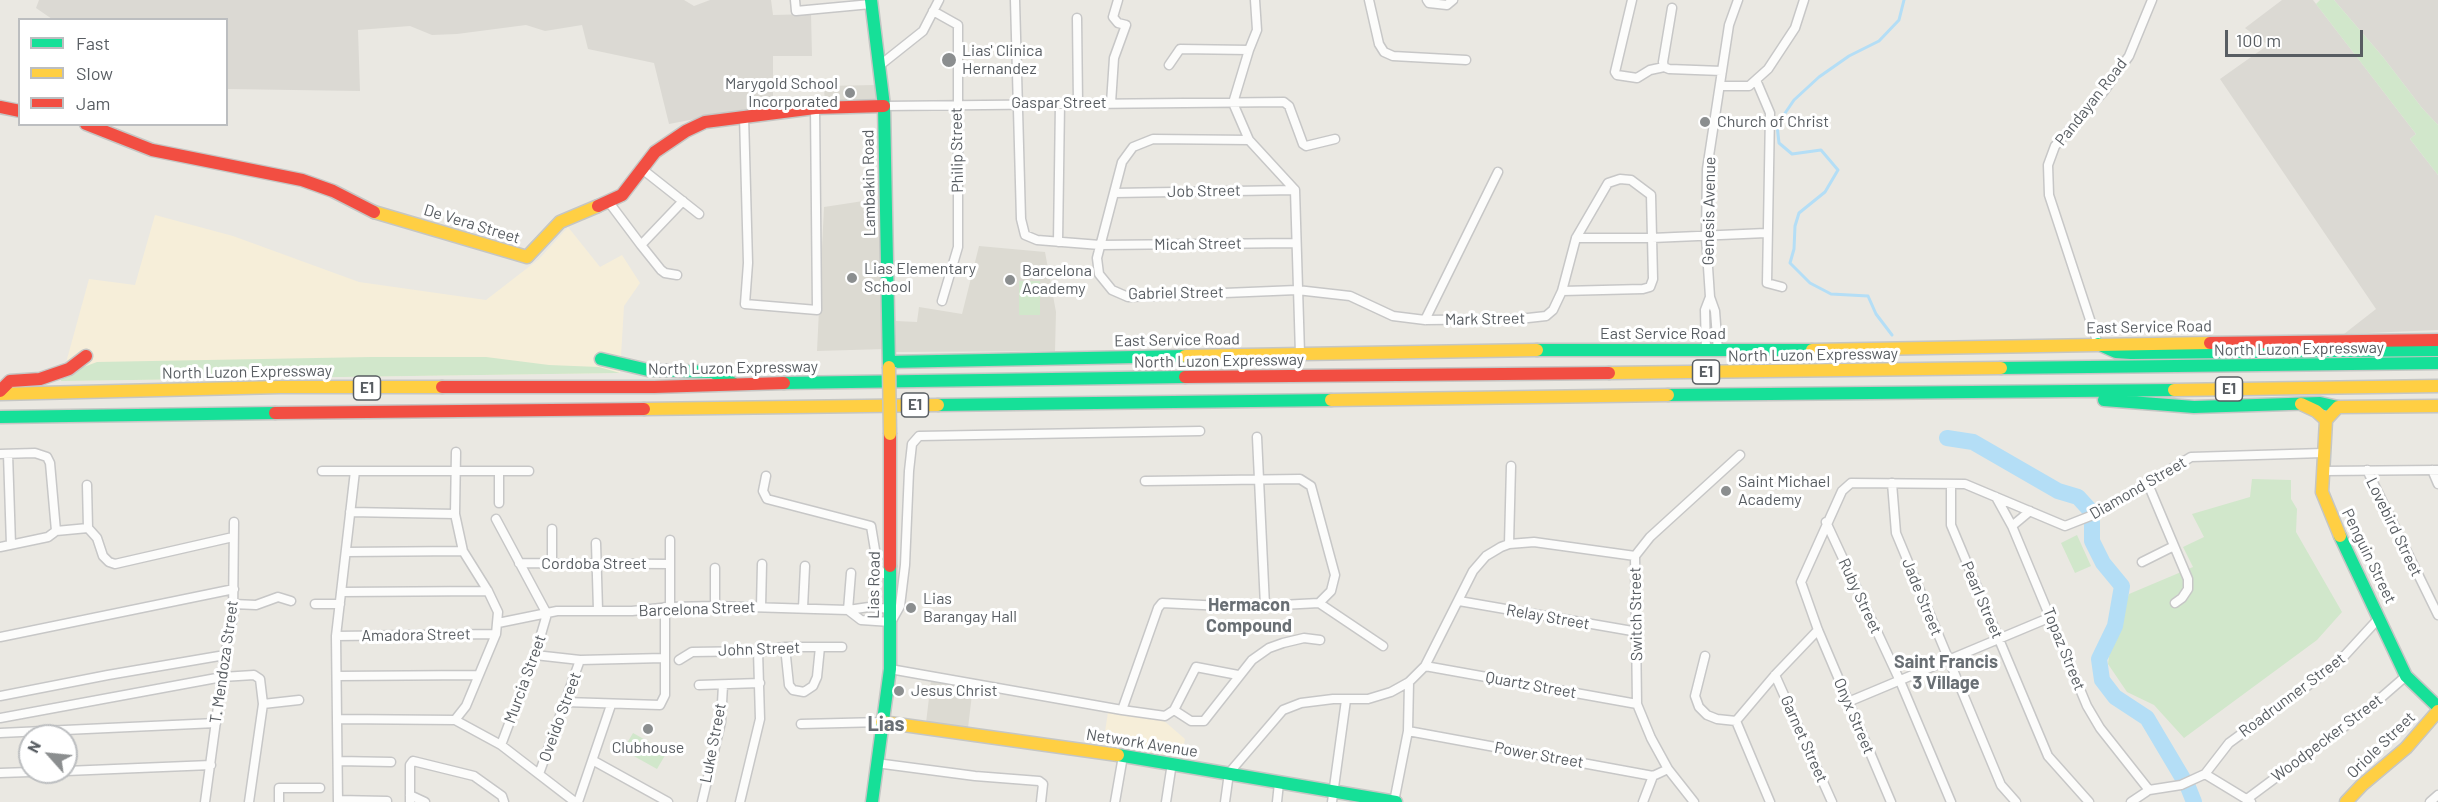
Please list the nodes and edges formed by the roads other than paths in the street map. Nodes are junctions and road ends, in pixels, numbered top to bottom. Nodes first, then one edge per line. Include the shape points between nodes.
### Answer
1 (795, 0) edge
2 (939, 0) edge
3 (1015, 0) edge
4 (1118, 0) edge
5 (1255, 0) edge
6 (1369, 0) edge
7 (1427, 0) edge
8 (1453, 0) edge
9 (1632, 0) edge
10 (1738, 0) edge
11 (1804, 0) edge
12 (2152, 0) edge
13 (871, 1) edge
14 (1672, 8) dead end
15 (933, 11) junction
16 (1077, 18) dead end
17 (1249, 50) junction
18 (1466, 60) dead end
19 (879, 66) junction
20 (1169, 66) dead end
21 (1664, 67) junction
22 (1722, 71) junction
23 (1756, 80) junction
24 (1720, 86) junction
25 (1018, 103) junction
26 (1078, 103) junction
27 (1233, 103) junction
28 (957, 104) junction
29 (1060, 104) junction
30 (1112, 104) junction
31 (884, 106) junction
32 (0, 107) edge
33 (815, 108) junction
34 (18, 111) edge
35 (744, 116) junction
36 (95, 126) edge
37 (1335, 139) dead end
38 (1250, 141) junction
39 (642, 169) junction
40 (1498, 172) dead end
41 (1295, 190) junction
42 (1114, 193) junction
43 (608, 201) junction
44 (683, 201) junction
45 (699, 214) dead end
46 (1766, 233) junction
47 (1706, 237) junction
48 (1576, 238) junction
49 (1652, 238) junction
50 (1058, 242) junction
51 (1296, 243) junction
52 (641, 245) junction
53 (1100, 245) junction
54 (677, 275) dead end
55 (1782, 287) dead end
56 (1297, 290) junction
57 (1562, 291) junction
58 (942, 301) dead end
59 (1425, 320) junction
60 (2438, 340) edge
61 (2098, 344) junction
62 (2438, 350) edge
63 (1712, 351) junction
64 (1300, 354) junction
65 (86, 356) dead end
66 (601, 359) dead end
67 (2438, 363) edge
68 (889, 365) junction
69 (734, 384) junction
70 (2438, 386) edge
71 (0, 393) edge
72 (2020, 393) junction
73 (2301, 404) junction
74 (2438, 406) edge
75 (2338, 407) junction
76 (0, 417) edge
77 (2326, 420) junction
78 (1200, 431) dead end
79 (1257, 437) dead end
80 (456, 452) dead end
81 (2324, 453) junction
82 (4, 454) edge
83 (1740, 455) dead end
84 (1511, 466) dead end
85 (2435, 470) edge
86 (322, 471) dead end
87 (356, 471) junction
88 (456, 471) junction
89 (499, 471) junction
90 (529, 471) dead end
91 (2323, 471) junction
92 (2367, 471) junction
93 (765, 476) dead end
94 (1145, 481) dead end
95 (1259, 481) junction
96 (1892, 483) junction
97 (87, 484) dead end
98 (1951, 484) junction
99 (2148, 484) junction
100 (2438, 484) edge
101 (1996, 497) junction
102 (500, 502) dead end
103 (2030, 511) junction
104 (350, 512) junction
105 (455, 514) junction
106 (496, 519) dead end
107 (234, 522) dead end
108 (1826, 522) junction
109 (2012, 526) junction
110 (88, 528) junction
111 (552, 529) dead end
112 (56, 531) junction
113 (233, 537) junction
114 (670, 540) dead end
115 (596, 543) dead end
116 (1509, 544) junction
117 (11, 545) junction
118 (2174, 546) junction
119 (0, 547) edge
120 (464, 551) junction
121 (346, 552) junction
122 (1635, 556) junction
123 (2142, 562) dead end
124 (519, 563) junction
125 (552, 563) junction
126 (597, 564) junction
127 (670, 564) junction
128 (762, 564) dead end
129 (805, 566) dead end
130 (715, 568) dead end
131 (891, 572) junction
132 (851, 573) dead end
133 (234, 589) junction
134 (488, 591) junction
135 (341, 592) junction
136 (291, 601) dead end
137 (1459, 602) junction
138 (1319, 603) junction
139 (2175, 603) dead end
140 (233, 604) junction
141 (315, 604) dead end
142 (340, 604) junction
143 (715, 606) junction
144 (1265, 606) junction
145 (667, 607) junction
146 (761, 607) junction
147 (803, 608) junction
148 (891, 609) junction
149 (598, 610) junction
150 (848, 610) junction
151 (547, 614) junction
152 (2438, 615) edge
153 (2051, 617) junction
154 (2380, 617) junction
155 (891, 622) junction
156 (498, 623) junction
157 (1818, 630) junction
158 (1638, 632) junction
159 (496, 634) junction
160 (336, 636) junction
161 (0, 637) edge
162 (1998, 638) junction
163 (1320, 640) dead end
164 (1383, 646) dead end
165 (785, 647) junction
166 (820, 647) junction
167 (842, 647) dead end
168 (758, 651) junction
169 (225, 655) junction
170 (535, 655) junction
171 (1705, 656) dead end
172 (664, 658) junction
173 (580, 660) junction
174 (679, 660) dead end
175 (1948, 660) junction
176 (1425, 666) junction
177 (890, 669) junction
178 (478, 675) junction
179 (1238, 675) junction
180 (1775, 675) junction
181 (337, 676) junction
182 (2406, 676) junction
183 (222, 677) junction
184 (1900, 681) junction
185 (1408, 682) junction
186 (760, 683) junction
187 (699, 684) dead end
188 (723, 685) junction
189 (0, 696) edge
190 (299, 700) dead end
191 (1346, 700) junction
192 (565, 702) junction
193 (1848, 702) junction
194 (263, 704) junction
195 (1637, 704) junction
196 (611, 705) junction
197 (2438, 709) edge
198 (1122, 710) junction
199 (1174, 710) junction
200 (0, 718) edge
201 (337, 719) junction
202 (455, 720) junction
203 (1736, 721) junction
204 (882, 722) junction
205 (216, 723) junction
206 (801, 724) dead end
207 (1408, 731) junction
208 (0, 733) edge
209 (501, 745) junction
210 (1122, 756) junction
211 (338, 761) junction
212 (594, 761) junction
213 (391, 762) dead end
214 (876, 763) junction
215 (1172, 763) junction
216 (211, 765) junction
217 (1668, 769) junction
218 (78, 771) edge
219 (18, 772) edge
220 (0, 773) edge
221 (1229, 773) junction
222 (539, 774) junction
223 (2205, 774) junction
224 (1653, 776) junction
225 (1280, 783) junction
226 (320, 788) dead end
227 (2149, 790) junction
228 (2438, 795) edge
229 (1333, 797) edge
230 (410, 799) edge
231 (338, 801) edge
232 (387, 801) edge
233 (2249, 801) edge
234 (205, 802) edge
235 (249, 802) edge
236 (279, 802) edge
237 (425, 802) edge
238 (504, 802) edge
239 (577, 802) edge
240 (668, 802) edge
241 (702, 802) edge
242 (741, 802) edge
243 (872, 802) edge
244 (1041, 802) edge
245 (1115, 802) edge
246 (1166, 802) edge
247 (1225, 802) edge
248 (1277, 802) edge
249 (1395, 802) edge
250 (1643, 802) edge
251 (1694, 802) edge
252 (1770, 802) edge
253 (1832, 802) edge
254 (1891, 802) edge
255 (1951, 802) edge
256 (2016, 802) edge
257 (2089, 802) edge
258 (2131, 802) edge
259 (2346, 802) edge
260 (2430, 802) edge

1 - 13 street via 796,11
2 - 15 street
3 - 25 street
4 - 30 street via 1113,17 1126,25 1114,58
5 - 17 street via 1257,30
6 - 18 street via 1384,52 1393,57
7 - 8 street via 1447,5
9 - 21 street via 1615,72 1620,77 1637,78
10 - 22 street, Genesis Avenue via 1729,25
11 - 23 street via 1795,28
12 - 61 street, Pandayan Road via 2129,56 2055,146 2048,165 2049,195
13 - 19 main road, Lambakin Road
14 - 21 street
15 - 19 street via 923,30
15 - 28 street, Philip Street via 958,25
16 - 26 street
17 - 20 street via 1180,49
17 - 27 street
19 - 31 main road, Lambakin Road
21 - 22 street
22 - 24 street, Genesis Avenue
23 - 24 street via 1749,86
23 - 46 street via 1770,113
24 - 47 street, Genesis Avenue via 1707,169
25 - 28 street, Gaspar Street
25 - 29 street, Gaspar Street
25 - 50 street, Micah Street via 1021,219 1025,235
26 - 29 street, Gaspar Street
26 - 30 street, Gaspar Street
27 - 30 street, Gaspar Street
27 - 37 street, Gaspar Street via 1284,102 1303,144
27 - 38 street
28 - 31 street, Gaspar Street
28 - 58 street, Philip Street via 958,246
29 - 50 street
31 - 33 main road, De Vera Street
31 - 68 main road, Lambakin Road
32 - 34 main road
33 - 35 main road, De Vera Street
33 - 35 street via 817,310 745,304 748,263
35 - 39 main road, De Vera Street via 705,122 686,130 655,152
36 - 43 main road, De Vera Street via 152,150 302,180 333,190 375,212 527,257 560,222
38 - 41 street
38 - 42 street, Gabriel Street via 1153,139 1133,147 1122,162
39 - 43 main road, De Vera Street via 627,190
39 - 44 street
40 - 59 street
41 - 42 street, Job Street
41 - 51 street
42 - 53 street, Gabriel Street
43 - 52 street
44 - 45 street
44 - 52 street
46 - 47 street
46 - 55 street via 1767,283
47 - 49 street
47 - 63 street, Genesis Avenue via 1710,297 1715,311
48 - 49 street
48 - 49 street, Mark Street via 1608,183 1620,178 1631,180 1651,195
48 - 57 street, Mark Street
49 - 57 street via 1650,287
50 - 53 street, Micah Street
51 - 53 street, Micah Street
51 - 56 street
52 - 54 street via 661,270
53 - 56 street, Gabriel Street via 1099,274 1112,290 1128,297
56 - 59 street, Mark Street via 1350,296 1393,316
56 - 64 street
57 - 59 street, Mark Street via 1546,316
60 - 61 main road, East Service Road
61 - 62 main road via 2131,353
61 - 63 main road, East Service Road
63 - 64 main road, East Service Road
64 - 68 main road, East Service Road
65 - 71 main road via 53,375 10,381
66 - 69 main road via 648,370 713,372
67 - 69 main road, North Luzon Expressway / E1
68 - 131 main road, Lias Road, bridge
69 - 71 main road, North Luzon Expressway / E1
70 - 72 main road, E1
72 - 73 main road via 2194,407
72 - 76 main road, E1
73 - 75 main road
73 - 77 main road
74 - 75 main road
75 - 77 main road
77 - 81 main road, Penguin Street
78 - 155 street via 920,436 912,444 905,565 900,606
79 - 95 street
80 - 88 street
81 - 91 main road, Penguin Street
81 - 99 street, Diamond Street via 2191,457
82 - 112 street via 35,453 47,457
82 - 117 street
83 - 122 street, Switch Street via 1650,537
84 - 116 street
85 - 92 street
85 - 100 street
86 - 87 street
87 - 88 street
87 - 104 street
88 - 89 street
88 - 105 street
89 - 90 street
89 - 102 street
91 - 92 street
91 - 154 main road, Penguin Street via 2325,503
92 - 152 street, Lovebird Street
93 - 131 street via 763,491 767,499 871,526 880,572
94 - 95 street
95 - 138 street via 1300,480 1311,486 1335,575 1332,591
95 - 144 street
96 - 98 street, Diamond Street
96 - 108 street, Diamond Street via 1851,483 1842,491
96 - 175 street, Jade Street via 1896,533
97 - 110 street
98 - 101 street, Diamond Street via 1965,484
98 - 162 street, Pearl Street via 1951,525
99 - 103 street, Diamond Street via 2098,513 2065,526
99 - 118 street
101 - 103 street, Diamond Street
101 - 109 street, Topaz Street
103 - 109 street
104 - 105 street
104 - 121 street
105 - 120 street
106 - 124 street, Murcia Street
107 - 113 street, T. Mendoza Street
108 - 157 street, Diamond Street via 1802,582
108 - 184 street, Ruby Street
109 - 153 street, Topaz Street
110 - 112 street
110 - 113 street via 97,538 103,556 115,564
111 - 125 street
112 - 117 street via 48,537
113 - 133 street, T. Mendoza Street
114 - 127 street
115 - 126 street
116 - 122 street via 1534,542
116 - 137 street via 1486,556 1473,571
117 - 119 street
118 - 123 street
118 - 139 street via 2188,579 2188,589
120 - 121 street
120 - 134 street
121 - 135 street
122 - 158 street, Switch Street
124 - 125 street, Cordoba Street
124 - 151 street, Murcia Street
125 - 126 street, Cordoba Street
126 - 127 street, Cordoba Street
126 - 149 street
127 - 145 street
128 - 146 street
129 - 147 street
130 - 143 street
131 - 148 main road, Lias Road
132 - 150 street
133 - 140 street, T. Mendoza Street
133 - 161 street
134 - 135 street
134 - 156 street via 498,612
135 - 142 street
136 - 140 street via 278,597 256,605
137 - 158 street, Relay Street
137 - 176 street
138 - 144 street
138 - 164 street
140 - 169 street, T. Mendoza Street
141 - 142 street
142 - 160 street
143 - 145 street, Barcelona Street
143 - 146 street, Barcelona Street
144 - 198 street via 1162,603
145 - 149 street, Barcelona Street
145 - 172 street
146 - 147 street, Barcelona Street
147 - 150 street, Barcelona Street
148 - 150 street, Barcelona Street
148 - 155 main road, Lias Road
149 - 151 street, Barcelona Street
150 - 155 street, Barcelona Street via 861,620
151 - 156 street, Barcelona Street
151 - 170 street, Murcia Street
153 - 162 street
153 - 227 street, Topaz Street via 2087,706
154 - 182 main road, Penguin Street
154 - 223 street, Roadrunner Street via 2336,665 2229,743
155 - 177 main road, Lias Road
156 - 159 street
157 - 180 street
157 - 193 street, Onyx Street
158 - 195 street, Switch Street
159 - 160 street, Amadora Street
159 - 178 street
160 - 181 street
162 - 175 street
162 - 257 street, Pearl Street via 2048,756
163 - 179 street via 1304,638 1269,648
165 - 166 street, John Street
165 - 166 street via 789,685 804,692 817,677
165 - 168 street, John Street
166 - 167 street, John Street
168 - 174 street, John Street via 692,652
168 - 186 street
169 - 183 street, T. Mendoza Street
169 - 189 street
170 - 173 street
170 - 209 street, Murcia Street
171 - 203 street via 1695,696 1699,707 1717,719
172 - 173 street
172 - 196 street via 665,695 660,705
173 - 192 street, Oveido Street
175 - 184 street
175 - 256 street, Jade Street via 2001,785
176 - 185 street
176 - 195 street, Quartz Street
177 - 198 street
177 - 204 main road, Lias Road
178 - 181 street
178 - 202 street via 466,706
179 - 199 street via 1204,721 1191,721
179 - 199 street via 1196,667
180 - 203 street
180 - 253 street, Garnet Street
181 - 201 street
182 - 197 main road, Penguin Street
182 - 233 street, Woodpecker Street
183 - 194 street via 246,674 260,678
183 - 200 street
183 - 205 street, T. Mendoza Street
184 - 193 street
184 - 255 street, Ruby Street
185 - 191 street via 1380,696
185 - 207 street
186 - 188 street
186 - 242 street via 760,719
187 - 188 street
188 - 241 street, Luke Street via 721,722
190 - 194 street
191 - 221 street via 1301,703 1283,710
191 - 229 street
192 - 196 street
192 - 222 street, Oveido Street
193 - 254 street, Onyx Street
194 - 235 street
195 - 217 street, Switch Street
196 - 212 street
197 - 259 main road, Oriole Street via 2406,747
198 - 199 street via 1165,716
201 - 202 street
201 - 211 street
202 - 209 street
203 - 252 street
204 - 206 street
204 - 210 main road, Network Avenue
204 - 214 main road, Lias Road
205 - 208 street
205 - 216 street, T. Mendoza Street
207 - 224 street, Power Street
207 - 249 street
209 - 222 street
210 - 215 main road, Network Avenue
210 - 245 street
211 - 213 street
211 - 231 street
212 - 239 street
212 - 240 street
214 - 243 main road, Lias Road
214 - 244 street via 1039,781 1043,784
215 - 221 main road, Network Avenue
215 - 246 street
216 - 218 street
216 - 234 street, T. Mendoza Street
217 - 224 street
217 - 251 street, Switch Street
219 - 220 street
221 - 225 main road, Network Avenue
221 - 247 street
222 - 239 street
223 - 227 street via 2181,785
223 - 233 street
224 - 250 street
225 - 229 main road, Network Avenue
225 - 248 street
226 - 236 street via 279,788
227 - 258 street
228 - 260 street
229 - 249 main road, Network Avenue
230 - 237 street
230 - 238 street via 410,765 419,761 474,777 502,796
231 - 232 street

